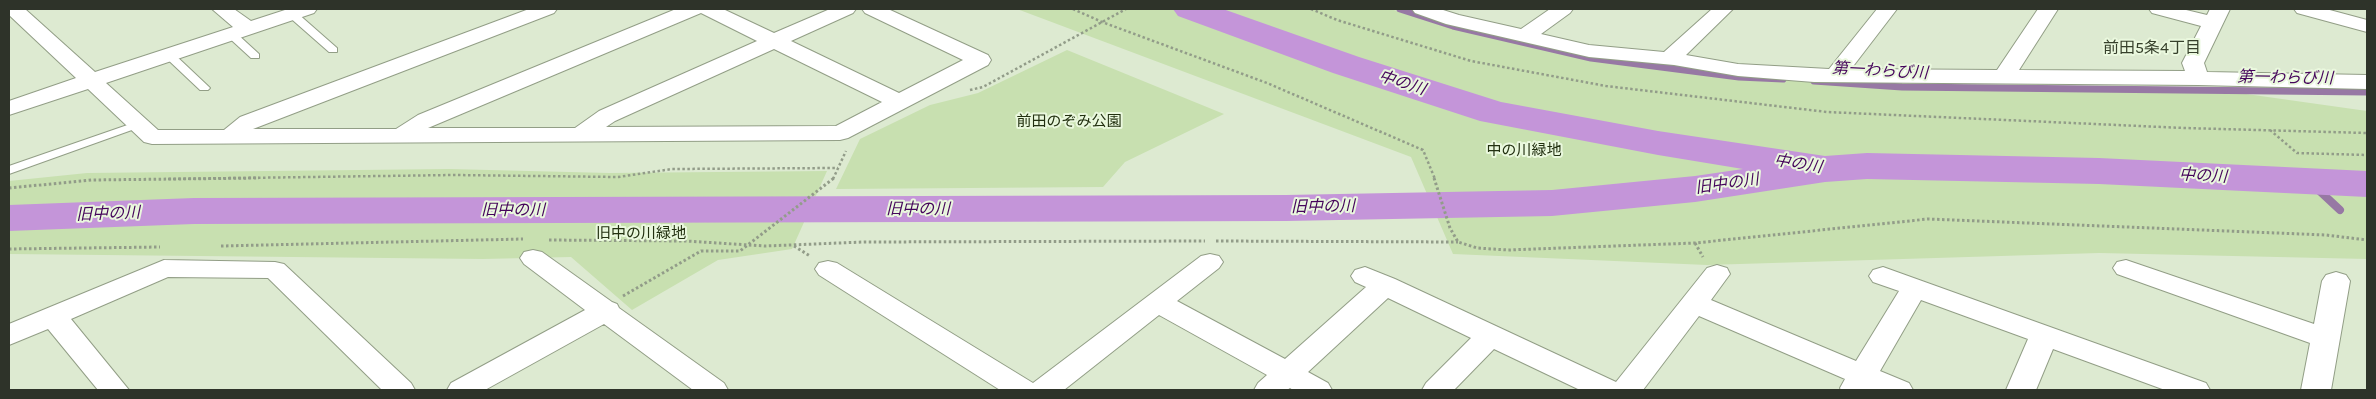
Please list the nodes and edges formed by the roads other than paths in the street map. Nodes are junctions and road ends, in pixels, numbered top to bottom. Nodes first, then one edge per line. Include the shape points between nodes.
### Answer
1 (14, 9) edge
2 (222, 9) edge
3 (547, 9) edge
4 (693, 9) edge
5 (708, 9) edge
6 (846, 9) edge
7 (872, 9) edge
8 (1422, 9) edge
9 (1563, 9) edge
10 (1723, 9) edge
11 (1887, 9) edge
12 (2048, 9) edge
13 (2159, 9) edge
14 (2304, 9) edge
15 (299, 11) edge
16 (2217, 16) edge
17 (2367, 26) edge
18 (239, 31) junction
19 (1525, 36) junction
20 (772, 42) junction
21 (334, 50) dead end
22 (168, 55) junction
23 (255, 56) dead end
24 (1669, 59) junction
25 (1835, 75) junction
26 (2004, 76) junction
27 (2198, 78) junction
28 (92, 80) junction
29 (2367, 82) edge
30 (204, 88) dead end
31 (899, 102) junction
32 (9, 108) edge
33 (139, 124) junction
34 (401, 135) junction
35 (580, 135) junction
36 (230, 136) junction
37 (9, 170) edge
38 (536, 246) road end
39 (1210, 262) dead end
40 (2126, 268) dead end
41 (828, 269) dead end
42 (1717, 274) dead end
43 (1883, 276) dead end
44 (2336, 281) dead end
45 (1915, 287) junction
46 (1159, 303) junction
47 (614, 304) junction
48 (1696, 304) junction
49 (53, 316) junction
50 (9, 335) edge
51 (1490, 335) junction
52 (2044, 335) junction
53 (2326, 338) junction
54 (1278, 382) edge
55 (1858, 383) edge
56 (114, 390) edge
57 (400, 390) edge
58 (462, 390) edge
59 (713, 390) edge
60 (1022, 390) edge
61 (1044, 390) edge
62 (1317, 390) edge
63 (1437, 390) edge
64 (1606, 390) edge
65 (1627, 390) edge
66 (1898, 390) edge
67 (2021, 390) edge
68 (2195, 390) edge
69 (2316, 390) edge

1 - 28 street
2 - 18 street
3 - 36 street via 248,122
4 - 34 street via 426,120
5 - 20 street
6 - 20 street
7 - 31 street via 980,60
8 - 19 street via 1453,20
9 - 19 street
10 - 24 street
11 - 25 street
12 - 26 street
13 - 16 street
14 - 17 street
15 - 18 street
15 - 21 lane
16 - 27 street via 2193,63
18 - 22 street
18 - 23 lane
19 - 24 street via 1589,51
20 - 31 street
20 - 35 street via 607,116
22 - 28 street
22 - 30 lane
24 - 25 street via 1738,70
25 - 26 street
26 - 27 street
27 - 29 street
28 - 32 street
28 - 33 street
31 - 35 street via 840,133
33 - 36 street via 152,136
33 - 37 lane
34 - 35 street
34 - 36 street
38 - 47 street
39 - 46 street
40 - 53 street
41 - 60 street
42 - 48 street
43 - 45 street
44 - 53 street
45 - 52 street
45 - 55 street
46 - 54 street
46 - 61 street
47 - 58 street
47 - 59 street
48 - 55 street
48 - 65 street
49 - 50 street
49 - 56 street
49 - 57 street via 164,268 275,270
51 - 54 street via 1375,280
51 - 63 street
51 - 64 street
52 - 67 street
52 - 68 street
53 - 69 street
54 - 62 street
55 - 66 street

